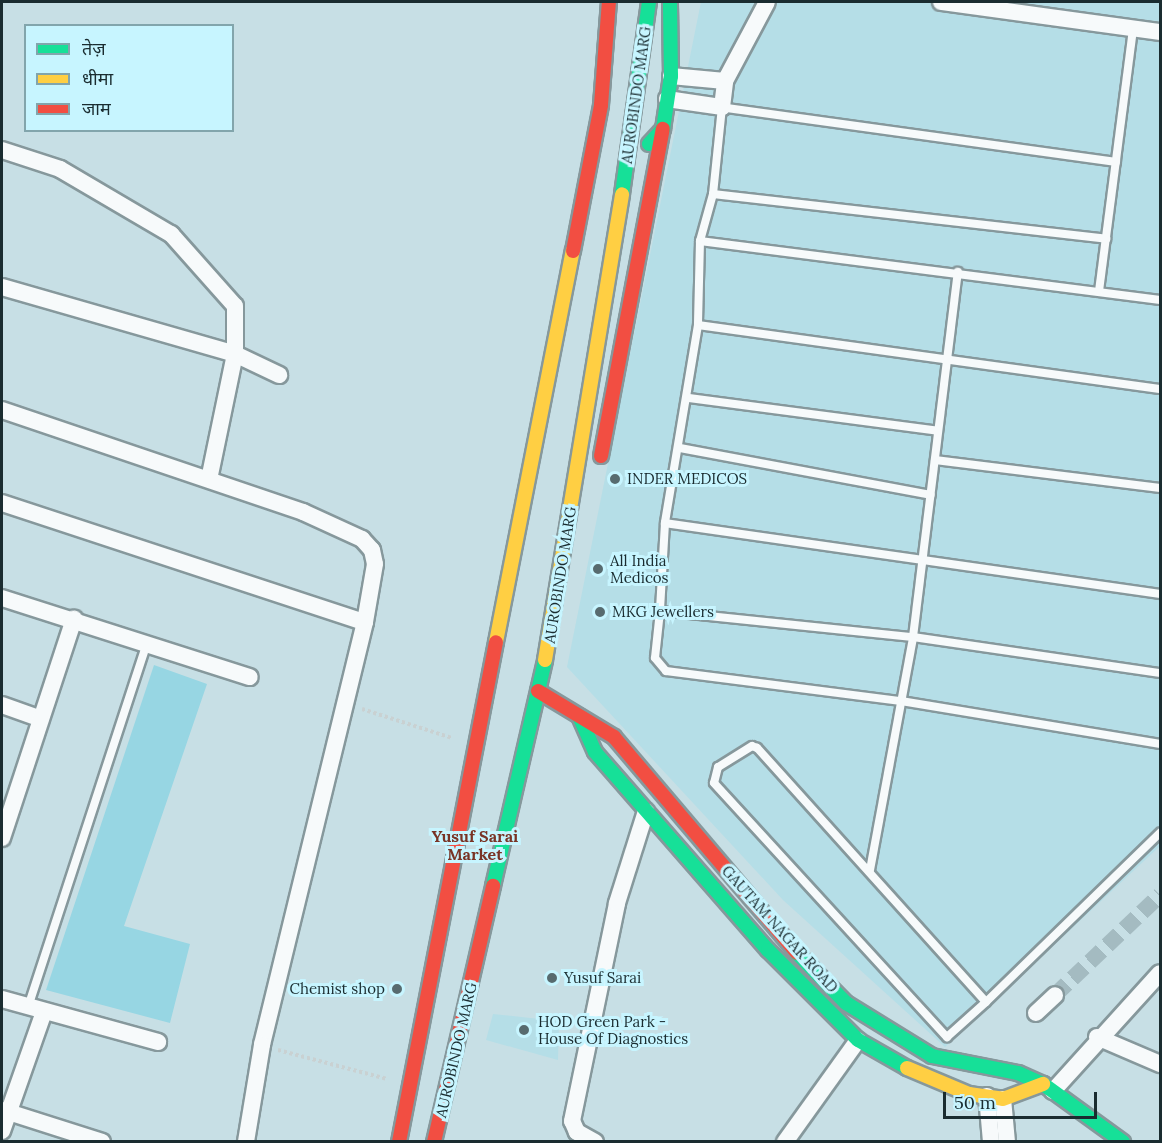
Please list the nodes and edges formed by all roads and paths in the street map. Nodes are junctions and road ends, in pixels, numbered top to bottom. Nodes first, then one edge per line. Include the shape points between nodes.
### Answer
1 (609, 2) edge
2 (649, 2) edge
3 (670, 2) edge
4 (767, 2) edge
5 (941, 2) edge
6 (1133, 29) junction
7 (1161, 32) edge
8 (671, 76) junction
9 (725, 81) junction
10 (667, 99) junction
11 (722, 107) junction
12 (663, 129) junction
13 (2, 150) edge
14 (1116, 162) junction
15 (627, 169) junction
16 (713, 194) junction
17 (1106, 239) junction
18 (700, 241) junction
19 (958, 272) junction
20 (2, 286) edge
21 (1099, 291) junction
22 (1161, 300) edge
23 (698, 324) junction
24 (236, 354) junction
25 (947, 360) junction
26 (279, 375) dead end
27 (1161, 389) edge
28 (689, 398) junction
29 (2, 410) edge
30 (938, 431) junction
31 (680, 448) junction
32 (935, 460) junction
33 (598, 470) dead end
34 (209, 479) junction
35 (1161, 488) edge
36 (931, 495) junction
37 (2, 503) edge
38 (665, 523) junction
39 (922, 563) junction
40 (575, 583) dead end
41 (1161, 594) edge
42 (2, 598) edge
43 (660, 611) junction
44 (74, 619) junction
45 (365, 621) junction
46 (552, 622) junction
47 (913, 637) junction
48 (147, 642) junction
49 (1161, 673) edge
50 (250, 677) dead end
51 (538, 691) junction
52 (901, 701) junction
53 (344, 704) junction
54 (2, 705) edge
55 (579, 716) junction
56 (41, 718) junction
57 (1161, 744) edge
58 (476, 745) junction
59 (8, 798) edge
60 (646, 811) junction
61 (1161, 833) edge
62 (2, 838) edge
63 (870, 870) junction
64 (1161, 973) edge
65 (1055, 996) tunnel mouth
66 (2, 999) edge
67 (986, 1002) junction
68 (36, 1009) junction
69 (1036, 1013) dead end
70 (1097, 1037) junction
71 (858, 1040) junction
72 (158, 1042) dead end
73 (262, 1045) junction
74 (1161, 1064) edge
75 (413, 1086) junction
76 (1048, 1088) junction
77 (995, 1097) junction
78 (5, 1111) edge
79 (2, 1131) edge
80 (1008, 1136) edge
81 (102, 1142) edge
82 (246, 1142) edge
83 (399, 1142) edge
84 (434, 1142) edge
85 (595, 1142) edge
86 (785, 1142) edge
87 (990, 1142) edge
88 (1123, 1142) edge

1 - 58 main road via 601,105
2 - 15 main road, AUROBINDO MARG
3 - 8 main road
4 - 9 street
5 - 6 street
6 - 7 street
6 - 14 lane
8 - 9 street
8 - 10 main road
9 - 11 street
10 - 11 street
10 - 12 main road
11 - 14 lane
11 - 16 lane
12 - 15 main road
12 - 33 main road
13 - 24 street via 60,169 171,234 235,306
14 - 17 lane
15 - 46 main road, AUROBINDO MARG
16 - 17 lane
16 - 18 lane
17 - 21 lane
18 - 19 lane
18 - 23 lane
19 - 21 lane
19 - 25 lane
20 - 24 street
21 - 22 lane
23 - 25 lane
23 - 28 lane
24 - 26 street
24 - 34 street
25 - 27 lane
25 - 30 lane
28 - 30 lane
28 - 31 lane
29 - 34 street
30 - 32 lane
31 - 36 lane
31 - 38 lane
32 - 35 lane
32 - 36 lane
34 - 45 street via 362,539 375,564
36 - 39 lane
37 - 45 street
38 - 39 lane
38 - 43 lane
39 - 41 lane
39 - 47 lane
40 - 46 main road
42 - 44 street
43 - 47 lane
43 - 52 lane via 654,658 666,671
44 - 48 street
44 - 56 street
45 - 53 street
46 - 51 main road, AUROBINDO MARG
47 - 49 lane
47 - 52 lane
48 - 50 street
48 - 68 lane
51 - 55 main road, GAUTAM NAGAR ROAD
51 - 84 main road, AUROBINDO MARG
52 - 57 lane
52 - 63 lane
53 - 58 path
53 - 73 street
54 - 56 street
55 - 60 main road via 595,752
55 - 76 main road, GAUTAM NAGAR ROAD via 614,737 789,943 846,1003 932,1056 1018,1072
56 - 59 street
58 - 75 main road
59 - 62 street
60 - 71 main road via 768,950
60 - 85 street via 619,892 572,1121 577,1132
61 - 67 lane
63 - 67 lane
63 - 67 lane via 756,747 714,772 714,783 947,1036
64 - 70 street
65 - 69 street
66 - 68 street
68 - 72 street
68 - 78 street
70 - 74 street
70 - 76 street
71 - 77 main road via 924,1078
71 - 86 street
73 - 75 path
73 - 82 street
75 - 83 main road
76 - 77 main road
76 - 88 main road, GAUTAM NAGAR ROAD
77 - 80 street
77 - 87 street
78 - 79 street
78 - 81 street

